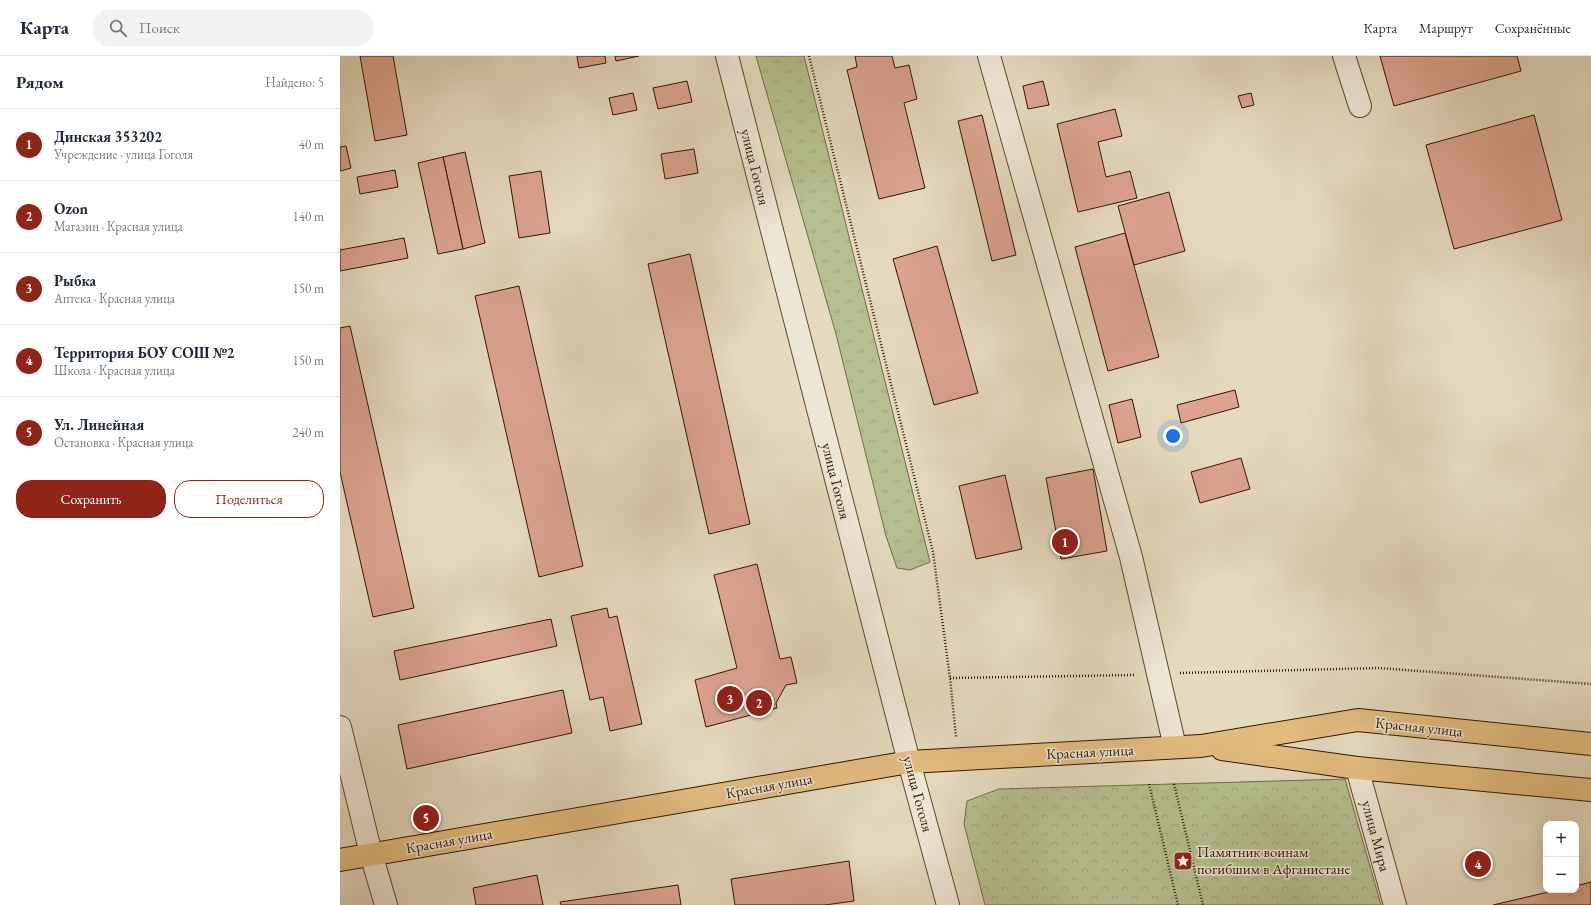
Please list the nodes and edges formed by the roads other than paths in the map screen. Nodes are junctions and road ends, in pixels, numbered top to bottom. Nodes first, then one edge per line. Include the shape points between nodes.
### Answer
1 (727, 56) edge
2 (990, 56) edge
3 (1344, 56) edge
4 (1360, 106) dead end
5 (340, 727) edge
6 (1591, 744) edge
7 (1201, 746) junction
8 (1175, 747) junction
9 (908, 762) junction
10 (1357, 768) junction
11 (1591, 790) edge
12 (371, 854) junction
13 (340, 860) edge
14 (386, 905) edge
15 (948, 905) edge
16 (1394, 905) edge

1 - 9 street, улица Гоголя
2 - 8 street via 1131,557
3 - 4 street
5 - 12 street
6 - 7 main road, Красная улица via 1358,720
7 - 8 main road, Красная улица
7 - 10 main road, Красная улица
8 - 9 main road, Красная улица
9 - 12 main road, Красная улица
9 - 15 street, улица Гоголя
10 - 11 main road, Красная улица
10 - 16 street, улица Мира
12 - 13 main road, Красная улица
12 - 14 street

